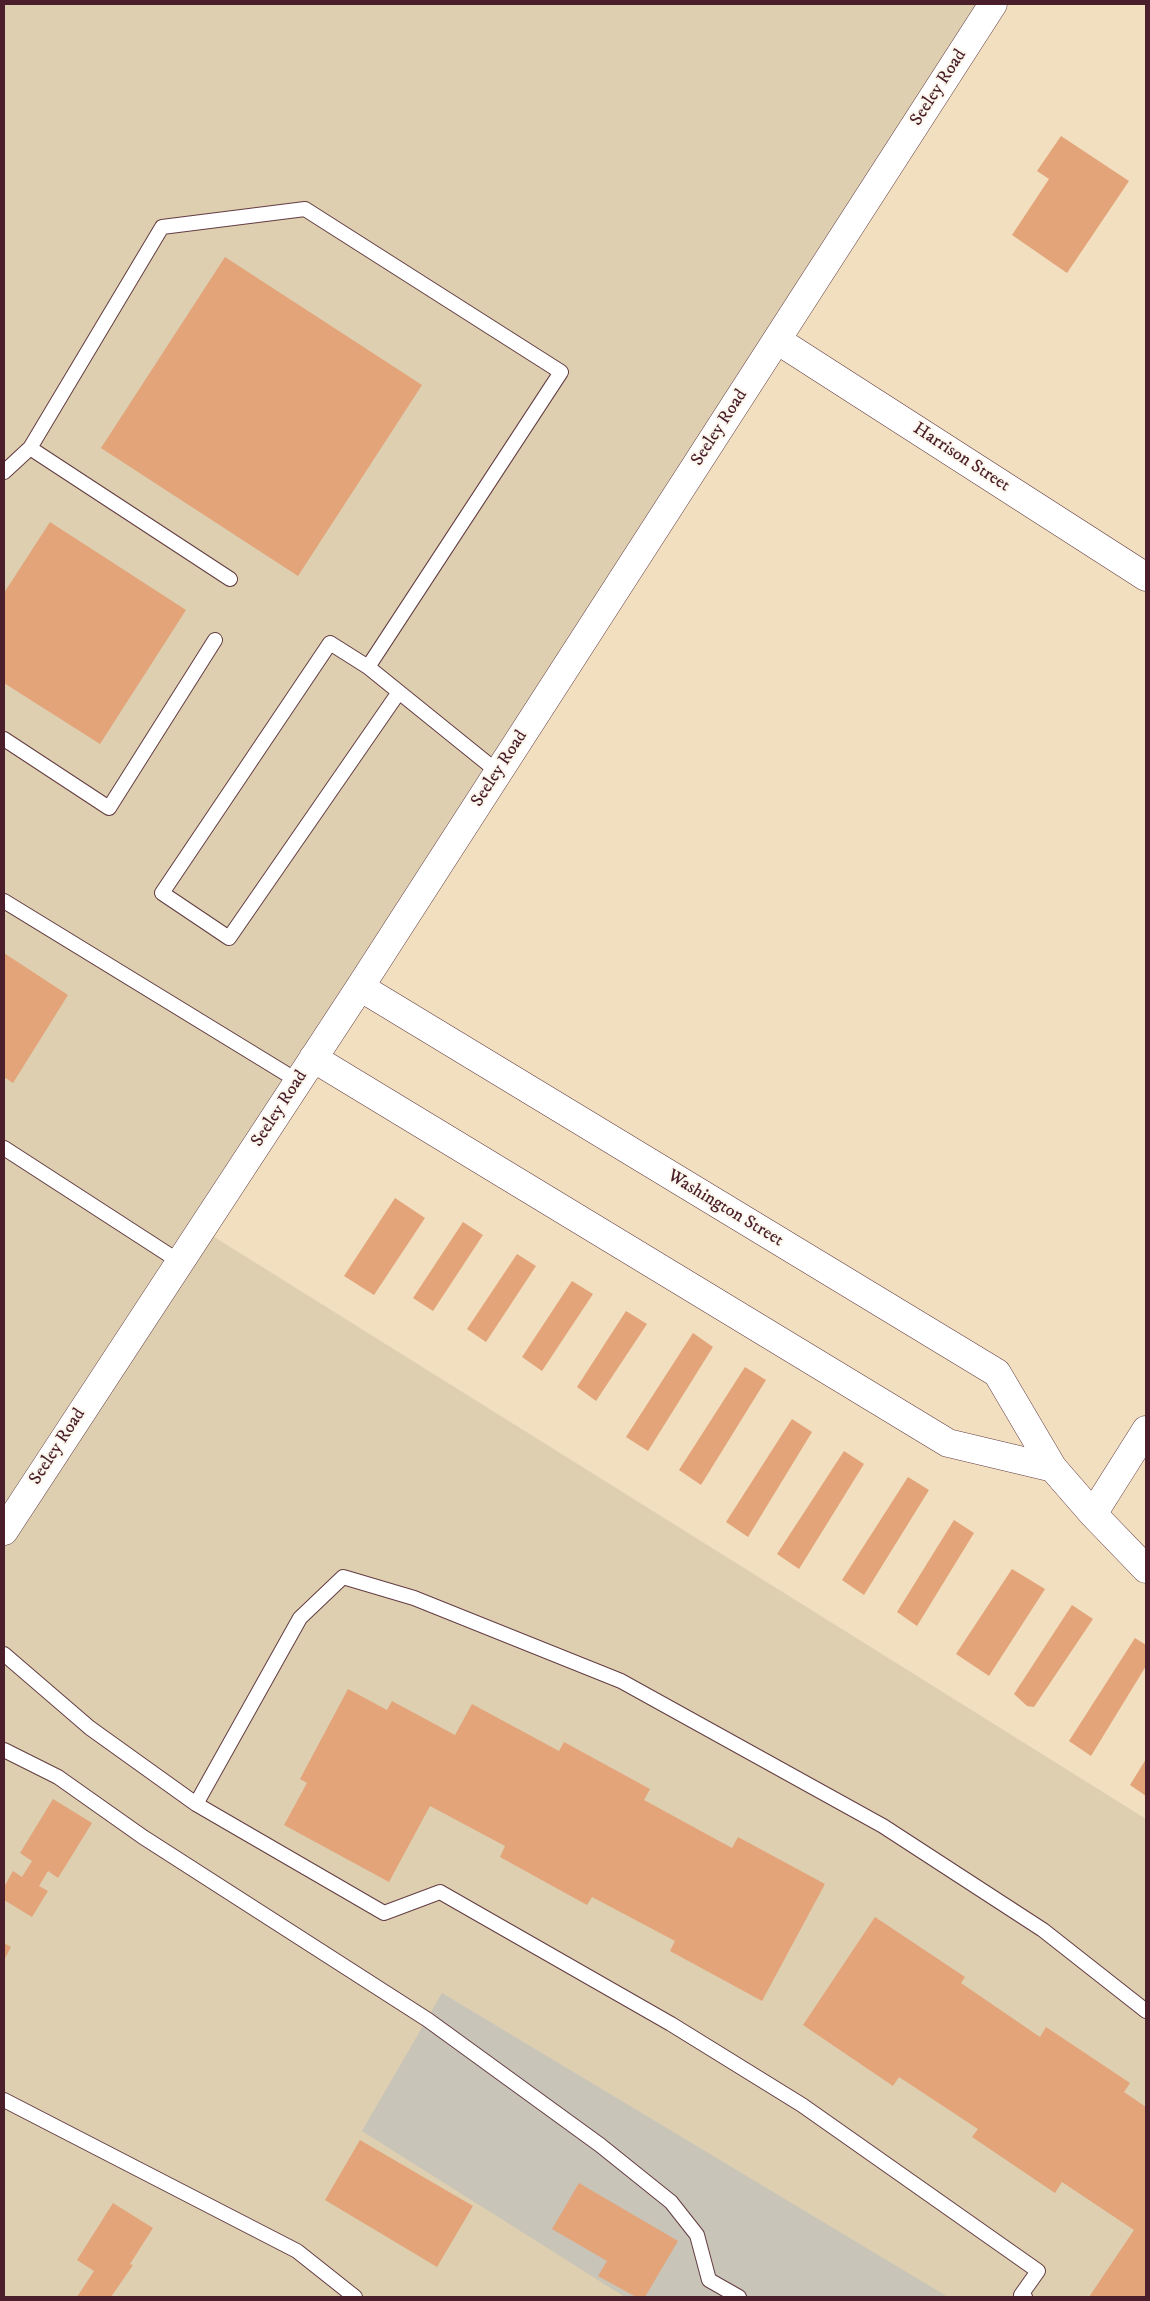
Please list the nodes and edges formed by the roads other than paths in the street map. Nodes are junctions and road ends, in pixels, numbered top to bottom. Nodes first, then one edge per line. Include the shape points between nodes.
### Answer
1 (993, 4) edge
2 (777, 340) junction
3 (30, 448) junction
4 (4, 472) edge
5 (1146, 577) edge
6 (230, 579) dead end
7 (215, 640) dead end
8 (368, 667) junction
9 (399, 692) junction
10 (4, 739) edge
11 (498, 772) junction
12 (4, 901) edge
13 (360, 987) junction
14 (313, 1058) junction
15 (298, 1081) junction
16 (4, 1148) edge
17 (180, 1262) junction
18 (1146, 1430) edge
19 (1053, 1468) junction
20 (1092, 1514) junction
21 (4, 1531) edge
22 (1146, 1570) edge
23 (4, 1654) edge
24 (4, 1750) edge
25 (196, 1804) junction
26 (1146, 2011) edge
27 (4, 2100) edge
28 (355, 2297) edge
29 (739, 2297) edge
30 (1025, 2297) edge

1 - 2 street, Seeley Road
2 - 5 street, Harrison Street
2 - 11 street, Seeley Road
3 - 4 lane
3 - 6 lane
3 - 8 lane via 162,227 305,210 561,372
7 - 10 lane via 109,808
8 - 9 lane
8 - 9 lane via 330,643 162,893 229,938
9 - 11 lane
11 - 13 street, Seeley Road
12 - 15 lane
13 - 14 street, Seeley Road
13 - 19 street, Washington Street via 997,1373
14 - 15 street, Seeley Road
14 - 19 street via 948,1443
15 - 17 street, Seeley Road
16 - 17 lane
17 - 21 street, Seeley Road
18 - 20 street
19 - 20 street, Washington Street
20 - 22 street, Washington Street
23 - 25 lane via 90,1728
24 - 29 lane via 58,1777 143,1837 428,2020 600,2145 671,2202 697,2235 709,2280
25 - 26 lane via 300,1618 344,1577 414,1598 621,1681 883,1826 1044,1930
25 - 30 lane via 384,1913 440,1892 672,2024 802,2105 1038,2270 1021,2295
27 - 28 lane via 297,2251

